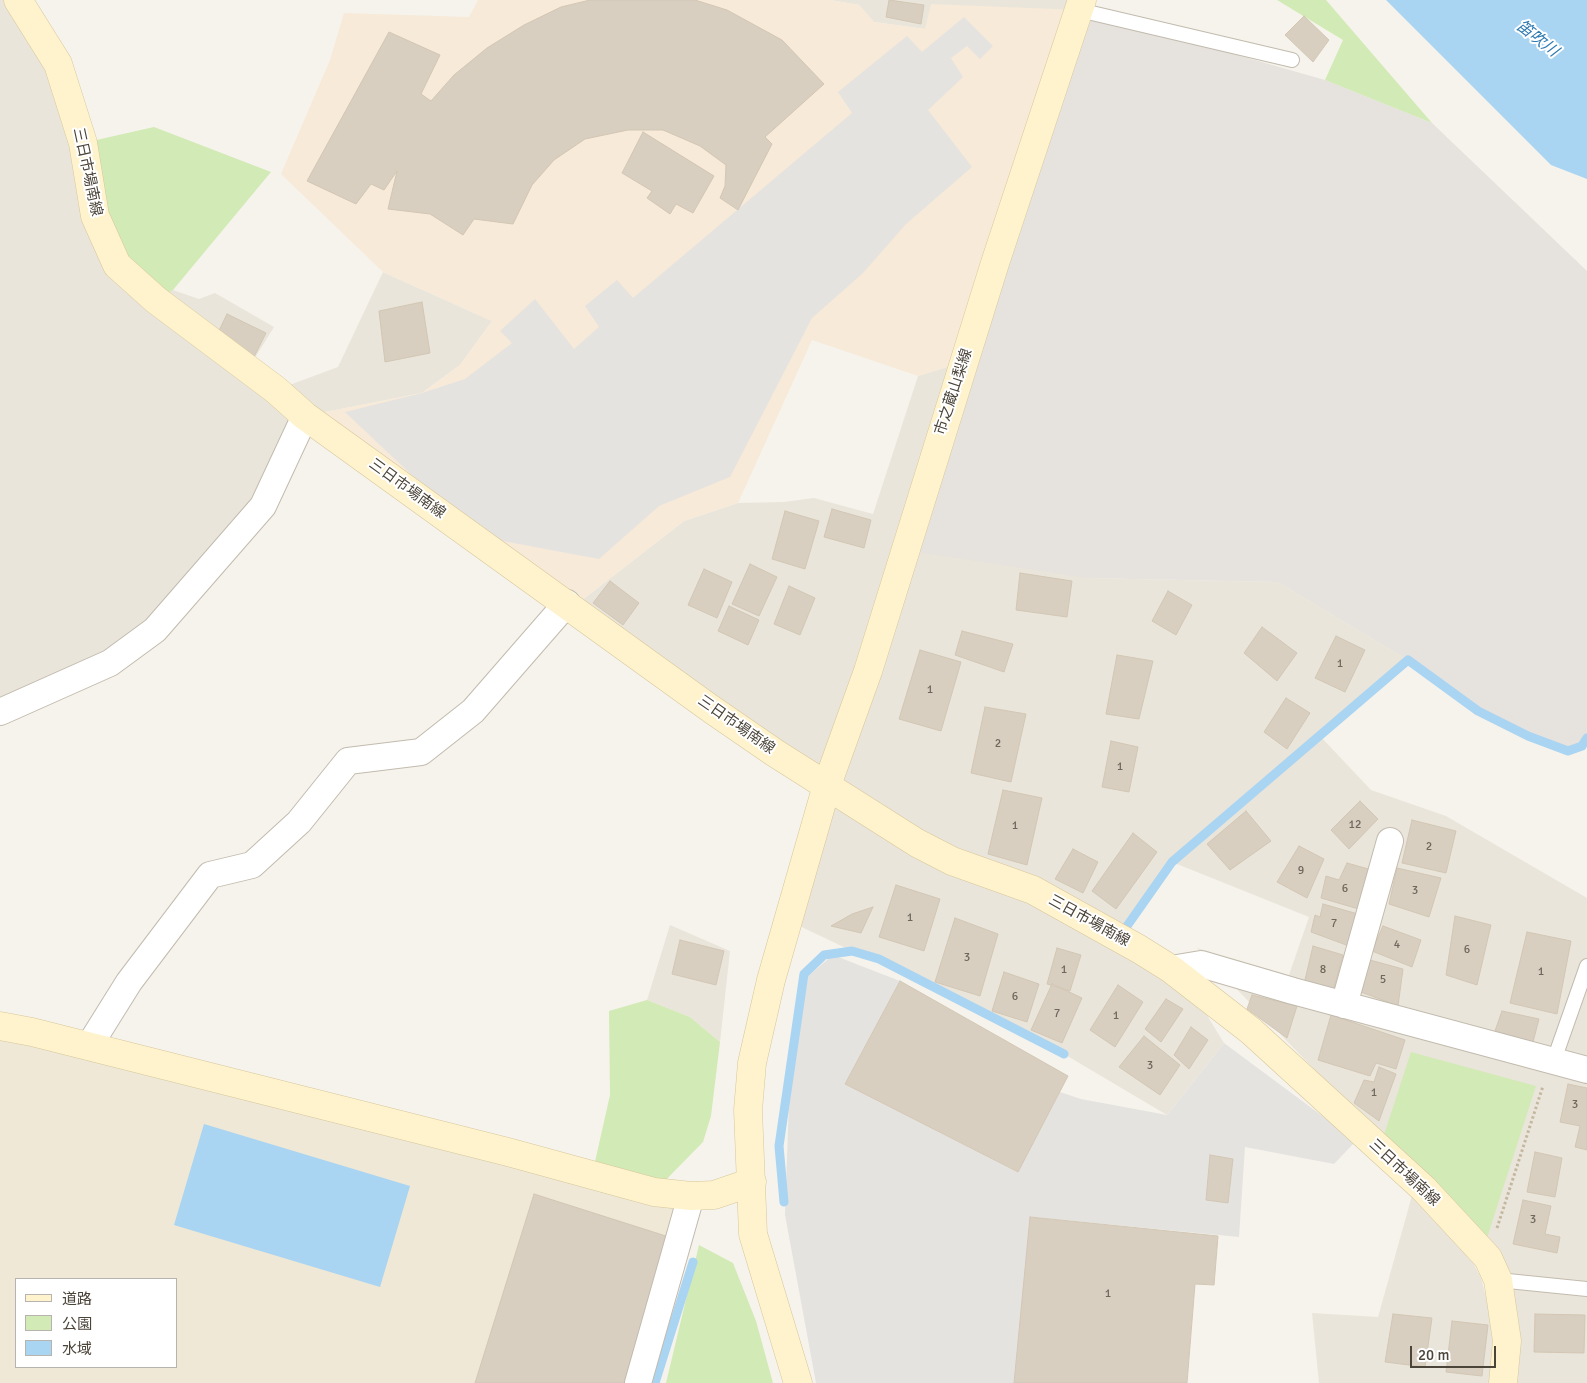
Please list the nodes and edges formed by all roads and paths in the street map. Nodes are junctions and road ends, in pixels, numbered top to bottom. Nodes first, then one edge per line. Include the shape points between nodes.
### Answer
1 (18, 0) edge
2 (1080, 5) edge
3 (1292, 60) dead end
4 (305, 416) junction
5 (567, 603) junction
6 (0, 712) edge
7 (827, 785) junction
8 (1390, 841) dead end
9 (1587, 966) edge
10 (1171, 969) junction
11 (1344, 1005) junction
12 (0, 1026) edge
13 (88, 1046) junction
14 (1587, 1070) edge
15 (1550, 1071) junction
16 (752, 1182) junction
17 (691, 1196) junction
18 (1493, 1269) junction
19 (1587, 1289) edge
20 (638, 1383) edge
21 (798, 1383) edge
22 (1503, 1383) edge

1 - 4 main road, 三日市場南線 via 58,64 83,143 95,216 117,265 156,300 276,390
2 - 3 lane
2 - 7 main road, 市之蔵山梨線 via 957,380 868,671
4 - 5 main road, 三日市場南線
4 - 6 street via 263,506 155,630 110,663
5 - 7 main road, 三日市場南線 via 711,709
5 - 13 street via 473,711 420,752 348,761 299,822 252,865 210,875 129,982
7 - 10 main road, 三日市場南線 via 917,843 952,861 1033,890
7 - 16 main road, 市之蔵山梨線 via 771,980 752,1063 748,1110
8 - 11 street
9 - 15 lane
10 - 11 street via 1201,964
10 - 18 main road, 三日市場南線 via 1250,1031 1416,1182
11 - 15 street
12 - 13 main road
13 - 17 main road via 654,1192
14 - 15 street
15 - 18 path
16 - 17 main road via 714,1195
16 - 21 main road, 市之蔵山梨線 via 753,1234
17 - 20 street
18 - 19 lane
18 - 22 main road via 1507,1341

